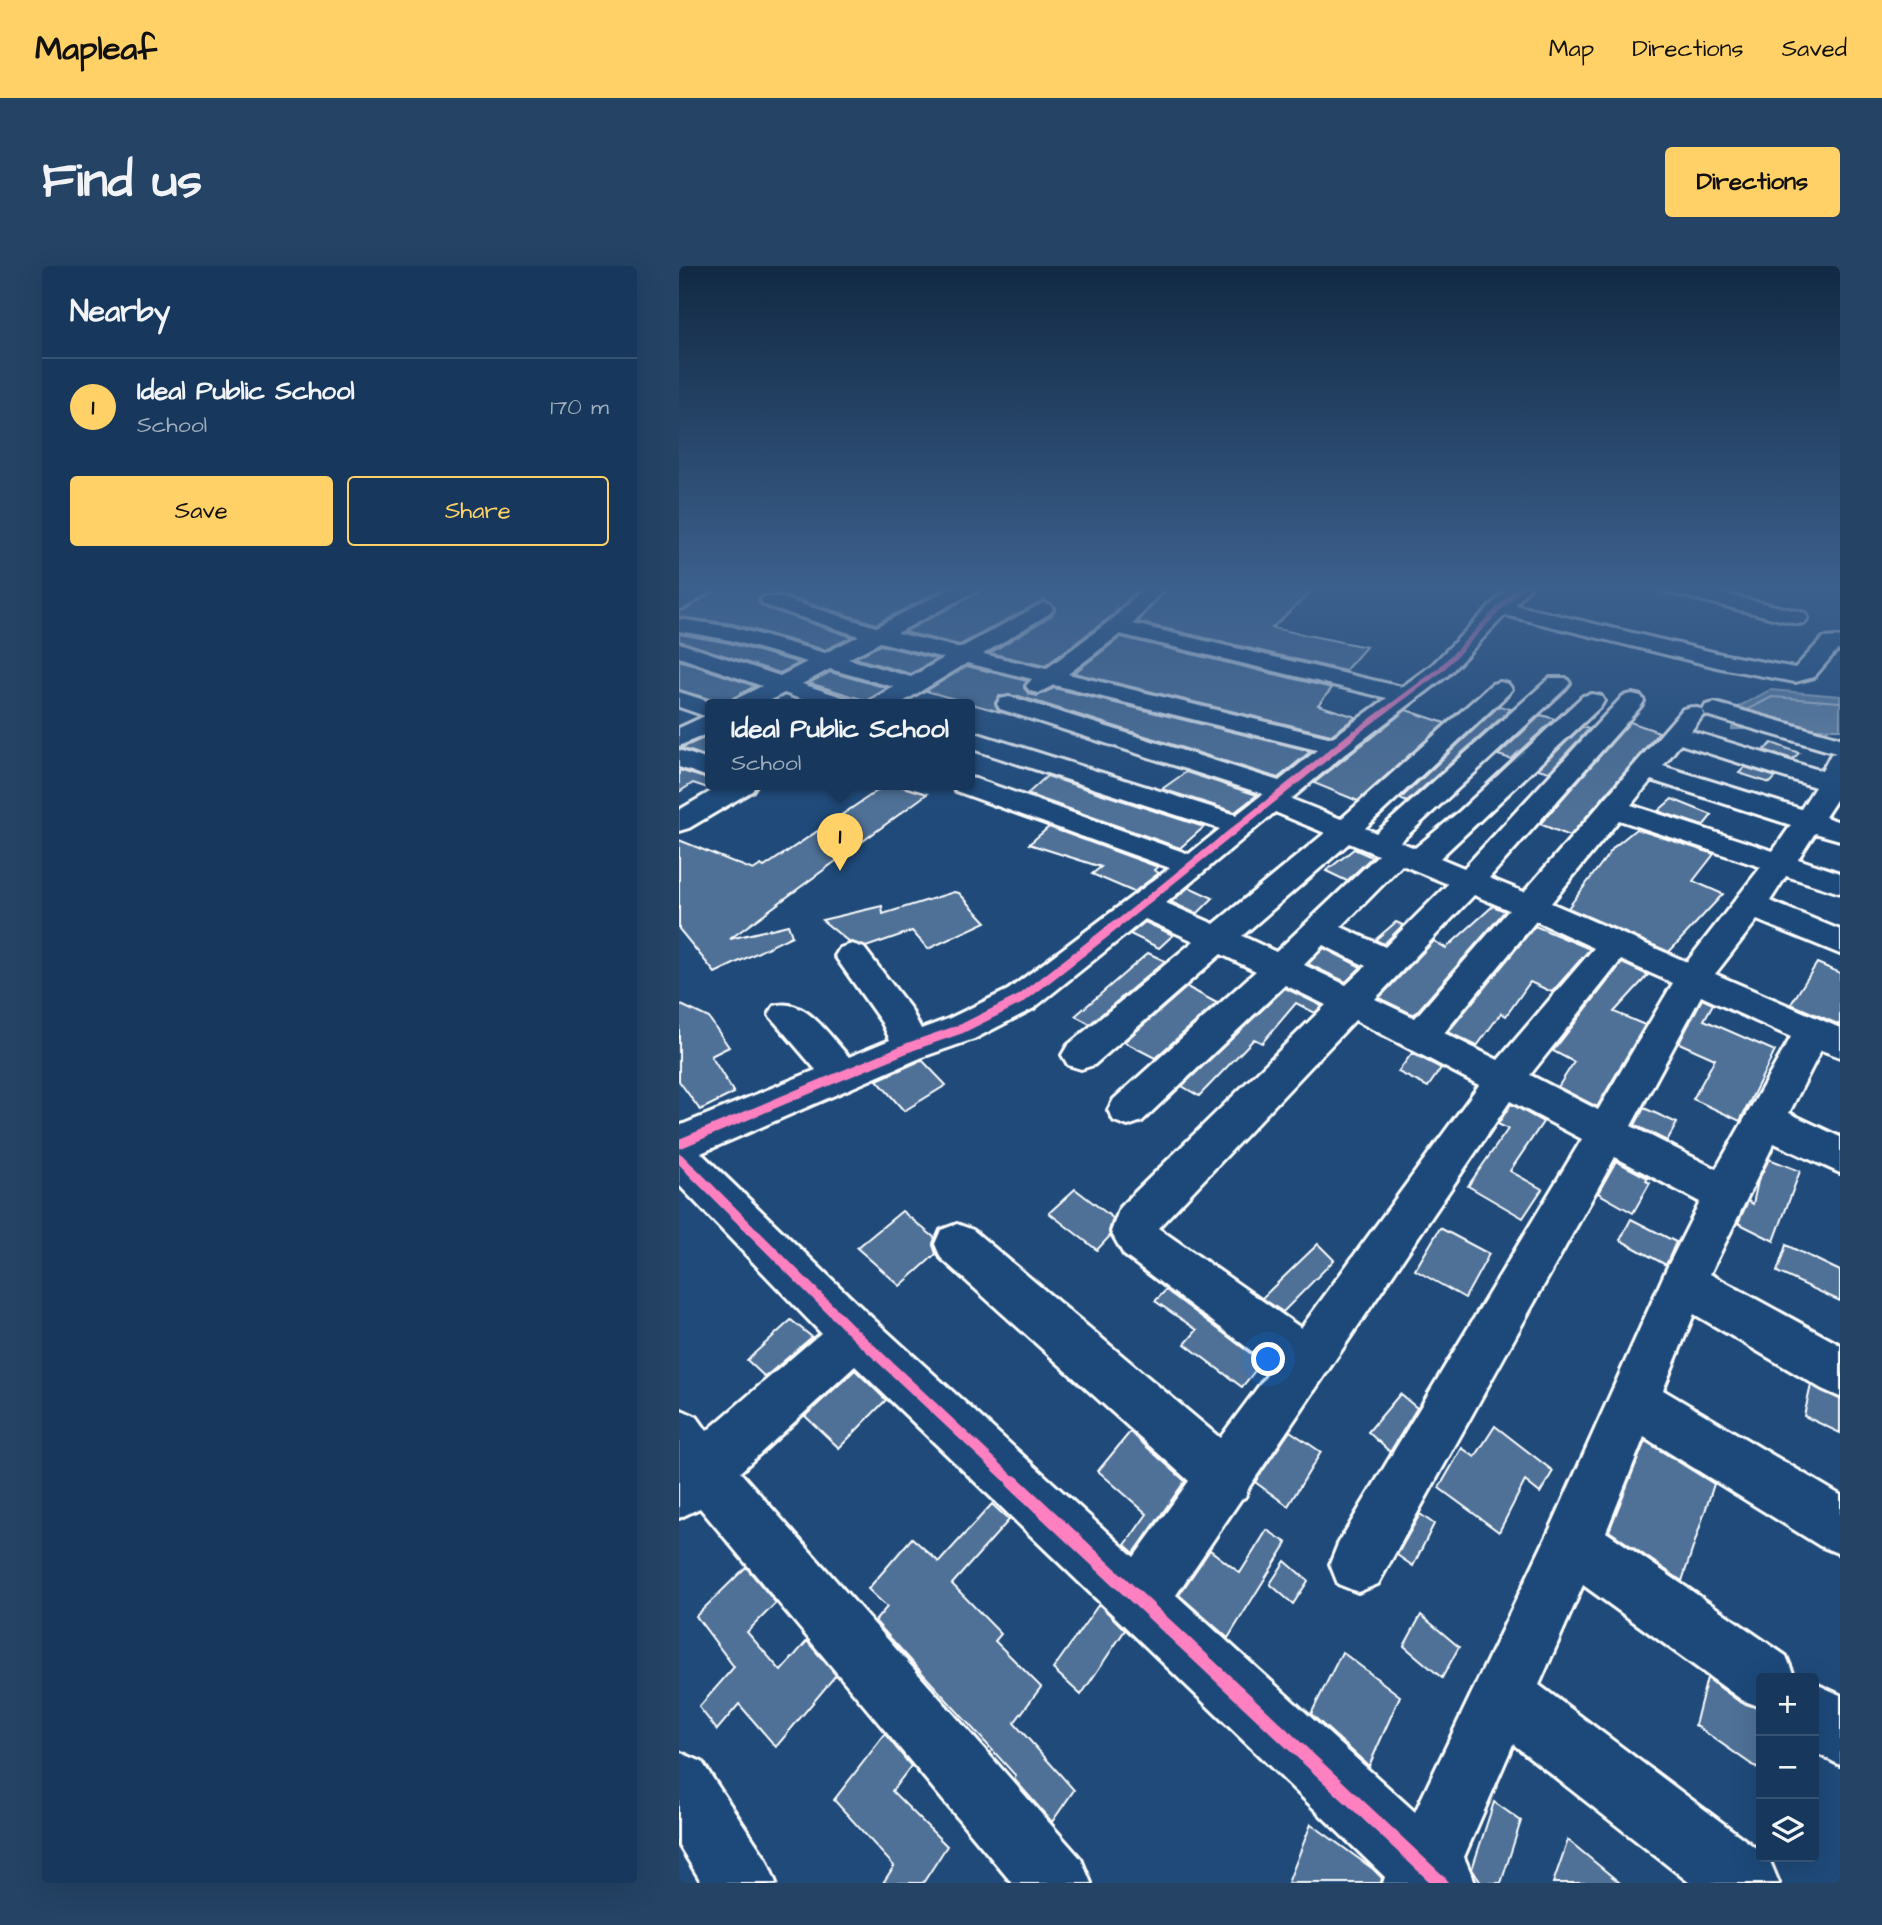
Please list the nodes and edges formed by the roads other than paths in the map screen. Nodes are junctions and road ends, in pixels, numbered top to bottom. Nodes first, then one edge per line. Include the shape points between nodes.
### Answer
1 (711, 661) edge
2 (826, 661) edge
3 (834, 661) edge
4 (951, 661) edge
5 (986, 661) edge
6 (1072, 661) edge
7 (1263, 661) edge
8 (1448, 661) edge
9 (1717, 661) edge
10 (1816, 661) edge
11 (1054, 676) junction
12 (1558, 683) dead end
13 (913, 685) junction
14 (780, 686) junction
15 (1500, 689) dead end
16 (1406, 695) junction
17 (679, 699) edge
18 (755, 699) edge
19 (822, 699) edge
20 (890, 699) edge
21 (1592, 701) dead end
22 (1632, 701) dead end
23 (1009, 704) junction
24 (705, 708) edge
25 (1694, 719) junction
26 (705, 725) edge
27 (975, 727) edge
28 (679, 738) edge
29 (975, 741) edge
30 (1840, 746) edge
31 (1337, 747) junction
32 (679, 758) edge
33 (705, 768) edge
34 (1644, 769) junction
35 (1837, 776) edge
36 (975, 788) edge
37 (733, 790) edge
38 (1277, 796) junction
39 (1612, 807) junction
40 (1808, 821) junction
41 (679, 822) edge
42 (1240, 827) junction
43 (1345, 831) junction
44 (1840, 831) edge
45 (1399, 852) junction
46 (1780, 861) junction
47 (1193, 866) junction
48 (1469, 881) junction
49 (1840, 883) edge
50 (1142, 905) junction
51 (1751, 905) junction
52 (1528, 906) junction
53 (1319, 930) junction
54 (1219, 938) junction
55 (1840, 943) edge
56 (1616, 944) junction
57 (852, 956) dead end
58 (1389, 963) junction
59 (1280, 969) junction
60 (1693, 978) junction
61 (1351, 1004) junction
62 (786, 1015) dead end
63 (1420, 1037) junction
64 (1826, 1037) edge
65 (912, 1046) junction
66 (1081, 1055) dead end
67 (843, 1074) junction
68 (1503, 1081) junction
69 (1128, 1110) dead end
70 (1765, 1119) junction
71 (1606, 1133) junction
72 (679, 1144) edge
73 (1840, 1156) edge
74 (679, 1158) edge
75 (1725, 1194) junction
76 (957, 1244) dead end
77 (1683, 1283) junction
78 (855, 1334) junction
79 (1307, 1363) junction
80 (1840, 1371) edge
81 (1634, 1402) junction
82 (687, 1465) edge
83 (1226, 1479) junction
84 (1840, 1526) edge
85 (1573, 1543) junction
86 (1358, 1564) dead end
87 (1138, 1600) junction
88 (1757, 1673) edge
89 (1504, 1697) junction
90 (1819, 1717) edge
91 (1840, 1732) edge
92 (679, 1785) edge
93 (1427, 1878) edge
94 (742, 1883) edge
95 (1057, 1883) edge
96 (1745, 1883) edge

1 - 14 street
2 - 14 street
3 - 13 street
4 - 13 street
5 - 11 street
6 - 11 street
7 - 16 street
8 - 16 street
9 - 10 street via 1795,675 1806,673
11 - 23 street
11 - 31 street
12 - 45 street
13 - 20 street
14 - 18 street
14 - 19 street
15 - 43 street
16 - 31 street
17 - 24 street
21 - 45 street via 1470,817
22 - 48 street
23 - 27 street
23 - 38 street
25 - 30 street
25 - 34 street
25 - 35 street
26 - 28 street
29 - 42 street
31 - 38 street
32 - 33 street
34 - 39 street
34 - 40 street
35 - 40 street
36 - 47 street
37 - 41 street
38 - 42 street
38 - 43 street
39 - 46 street
39 - 52 street
40 - 44 street
40 - 46 street
42 - 47 street
43 - 45 street
43 - 54 street
45 - 48 street
45 - 53 street
46 - 49 street
46 - 51 street
47 - 50 street
48 - 52 street
48 - 58 street
50 - 54 street
50 - 65 street via 1021,999 992,1016
51 - 55 street
51 - 60 street
52 - 56 street
52 - 63 street
53 - 58 street
53 - 59 street
54 - 59 street
54 - 66 street
56 - 60 street
56 - 68 street
57 - 65 street via 897,1017
58 - 61 street
59 - 61 street
59 - 69 street
60 - 64 street
60 - 71 street
61 - 63 street
61 - 79 street via 1136,1221 1133,1233
62 - 67 street
63 - 68 street
64 - 70 street
65 - 67 street
67 - 72 street
68 - 71 street
68 - 79 street
70 - 73 street
70 - 75 street
71 - 75 street
71 - 86 street
74 - 78 street
75 - 77 street
76 - 83 street
77 - 80 street
77 - 81 street
78 - 82 street
78 - 87 street
79 - 83 street
81 - 84 street
81 - 85 street
82 - 95 street
83 - 87 street
85 - 88 street
85 - 89 street
87 - 93 street
89 - 93 street
89 - 96 street
90 - 91 street
92 - 94 street

